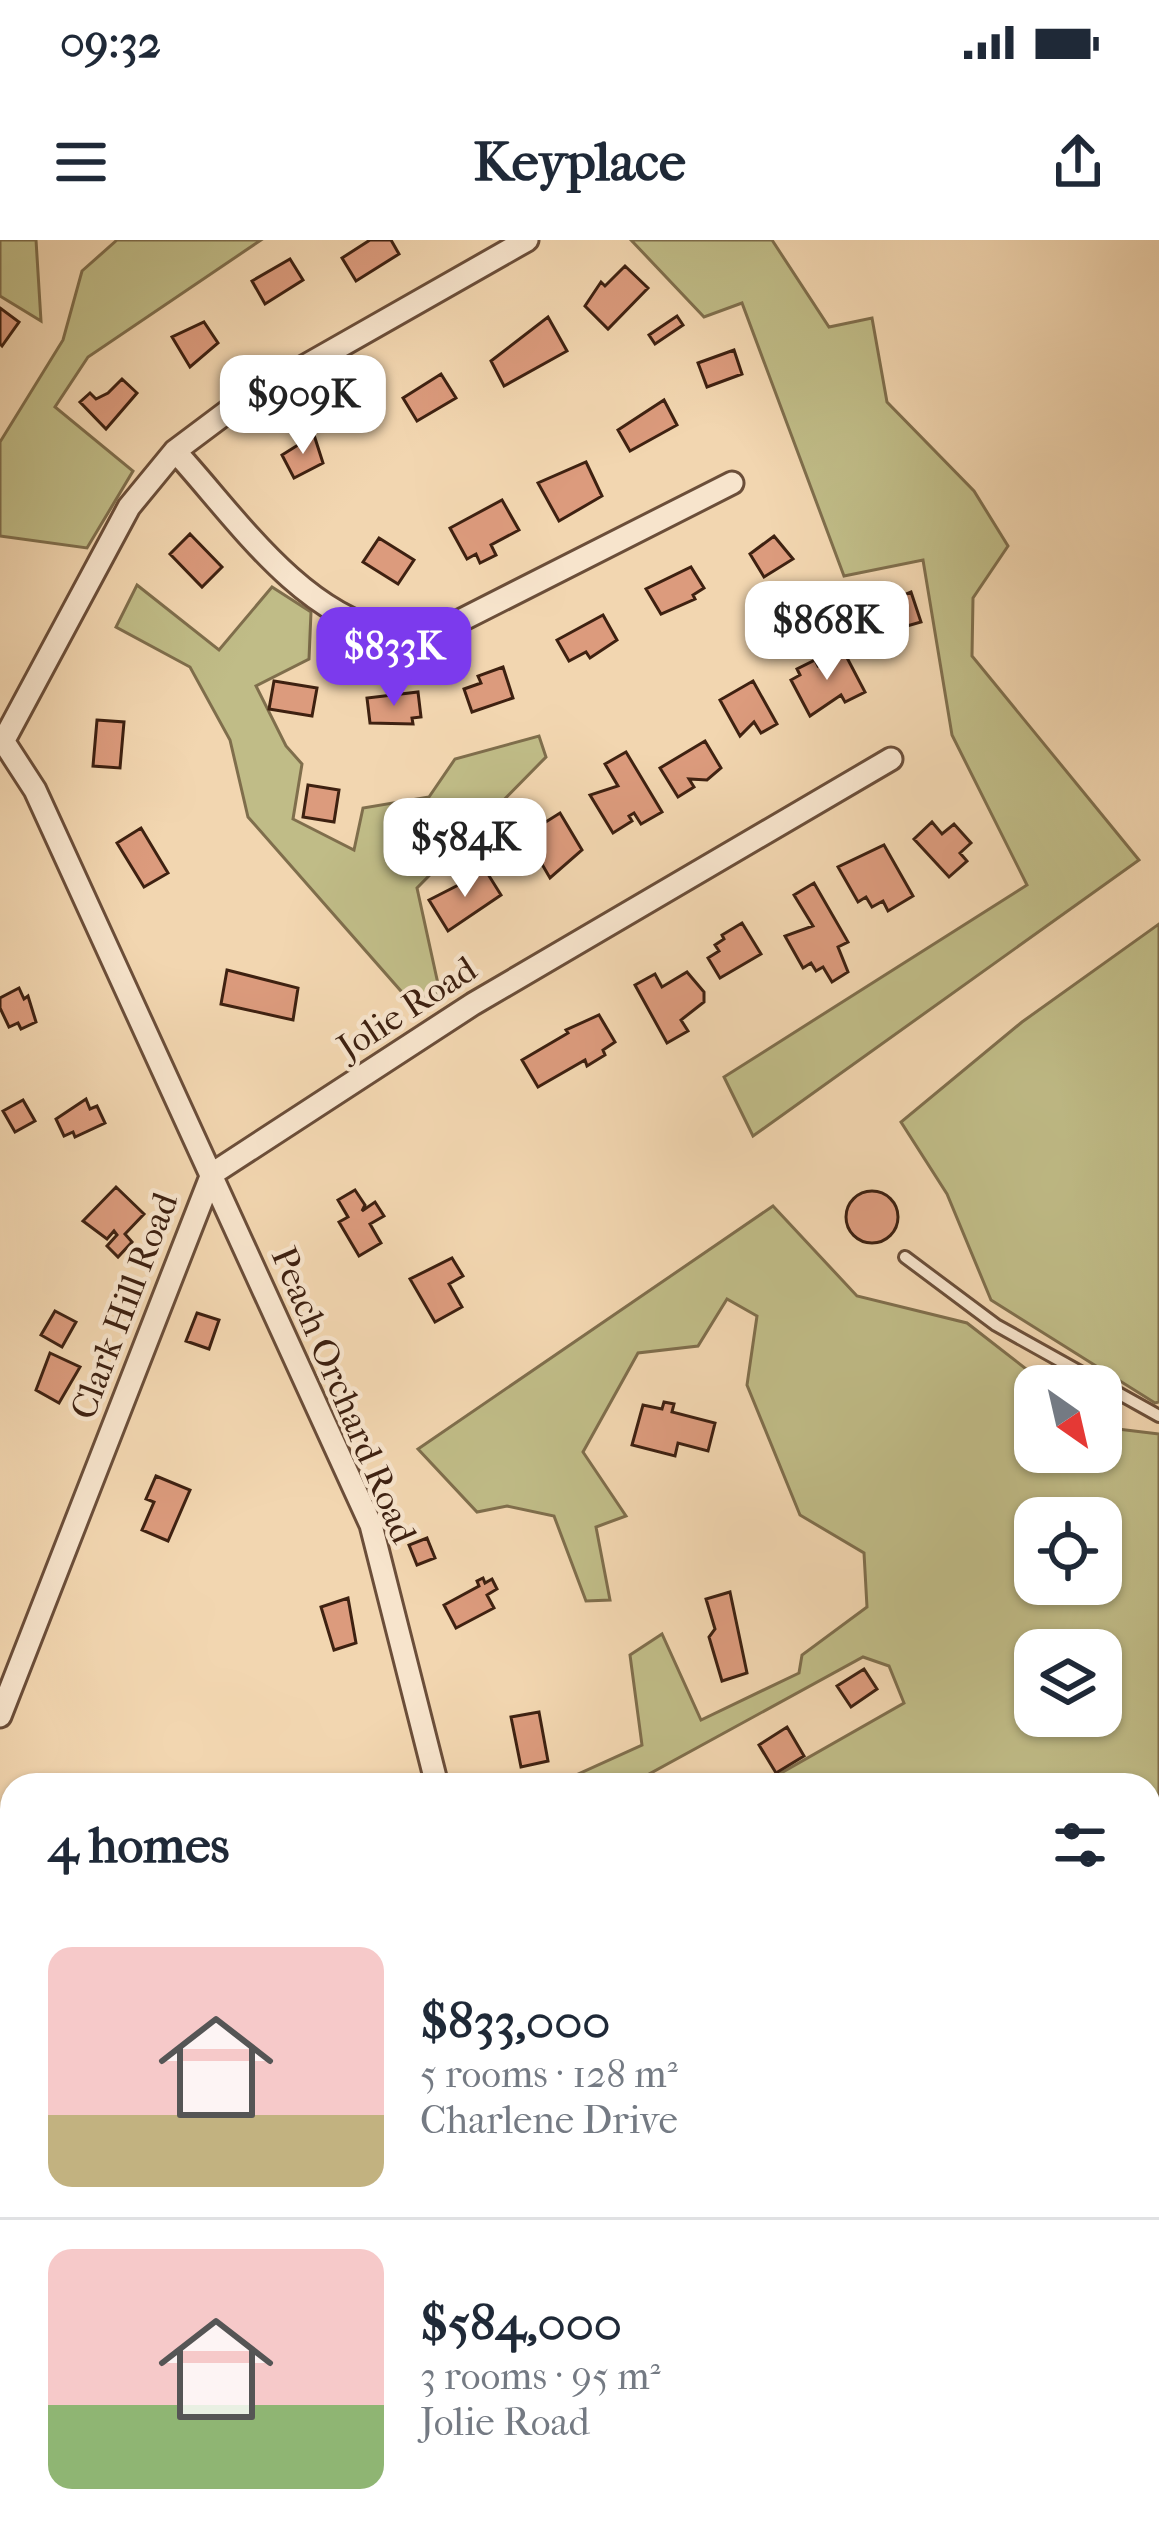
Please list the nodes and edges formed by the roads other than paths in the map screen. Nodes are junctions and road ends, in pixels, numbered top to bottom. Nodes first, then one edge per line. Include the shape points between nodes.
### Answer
1 (527, 240) edge
2 (176, 452) junction
3 (732, 483) dead end
4 (2, 737) edge
5 (891, 759) dead end
6 (212, 1174) junction
7 (905, 1257) dead end
8 (1159, 1416) edge
9 (0, 1716) edge
10 (433, 1773) edge

1 - 2 street via 235,406
2 - 3 street via 290,576 328,605 386,632 432,635
2 - 4 street via 129,507
4 - 6 street, Clark Hill Road via 35,790
5 - 6 street, Jolie Road via 473,1004
6 - 9 street, Clark Hill Road
6 - 10 street, Peach Orchard Road via 371,1525
7 - 8 lane via 996,1325

